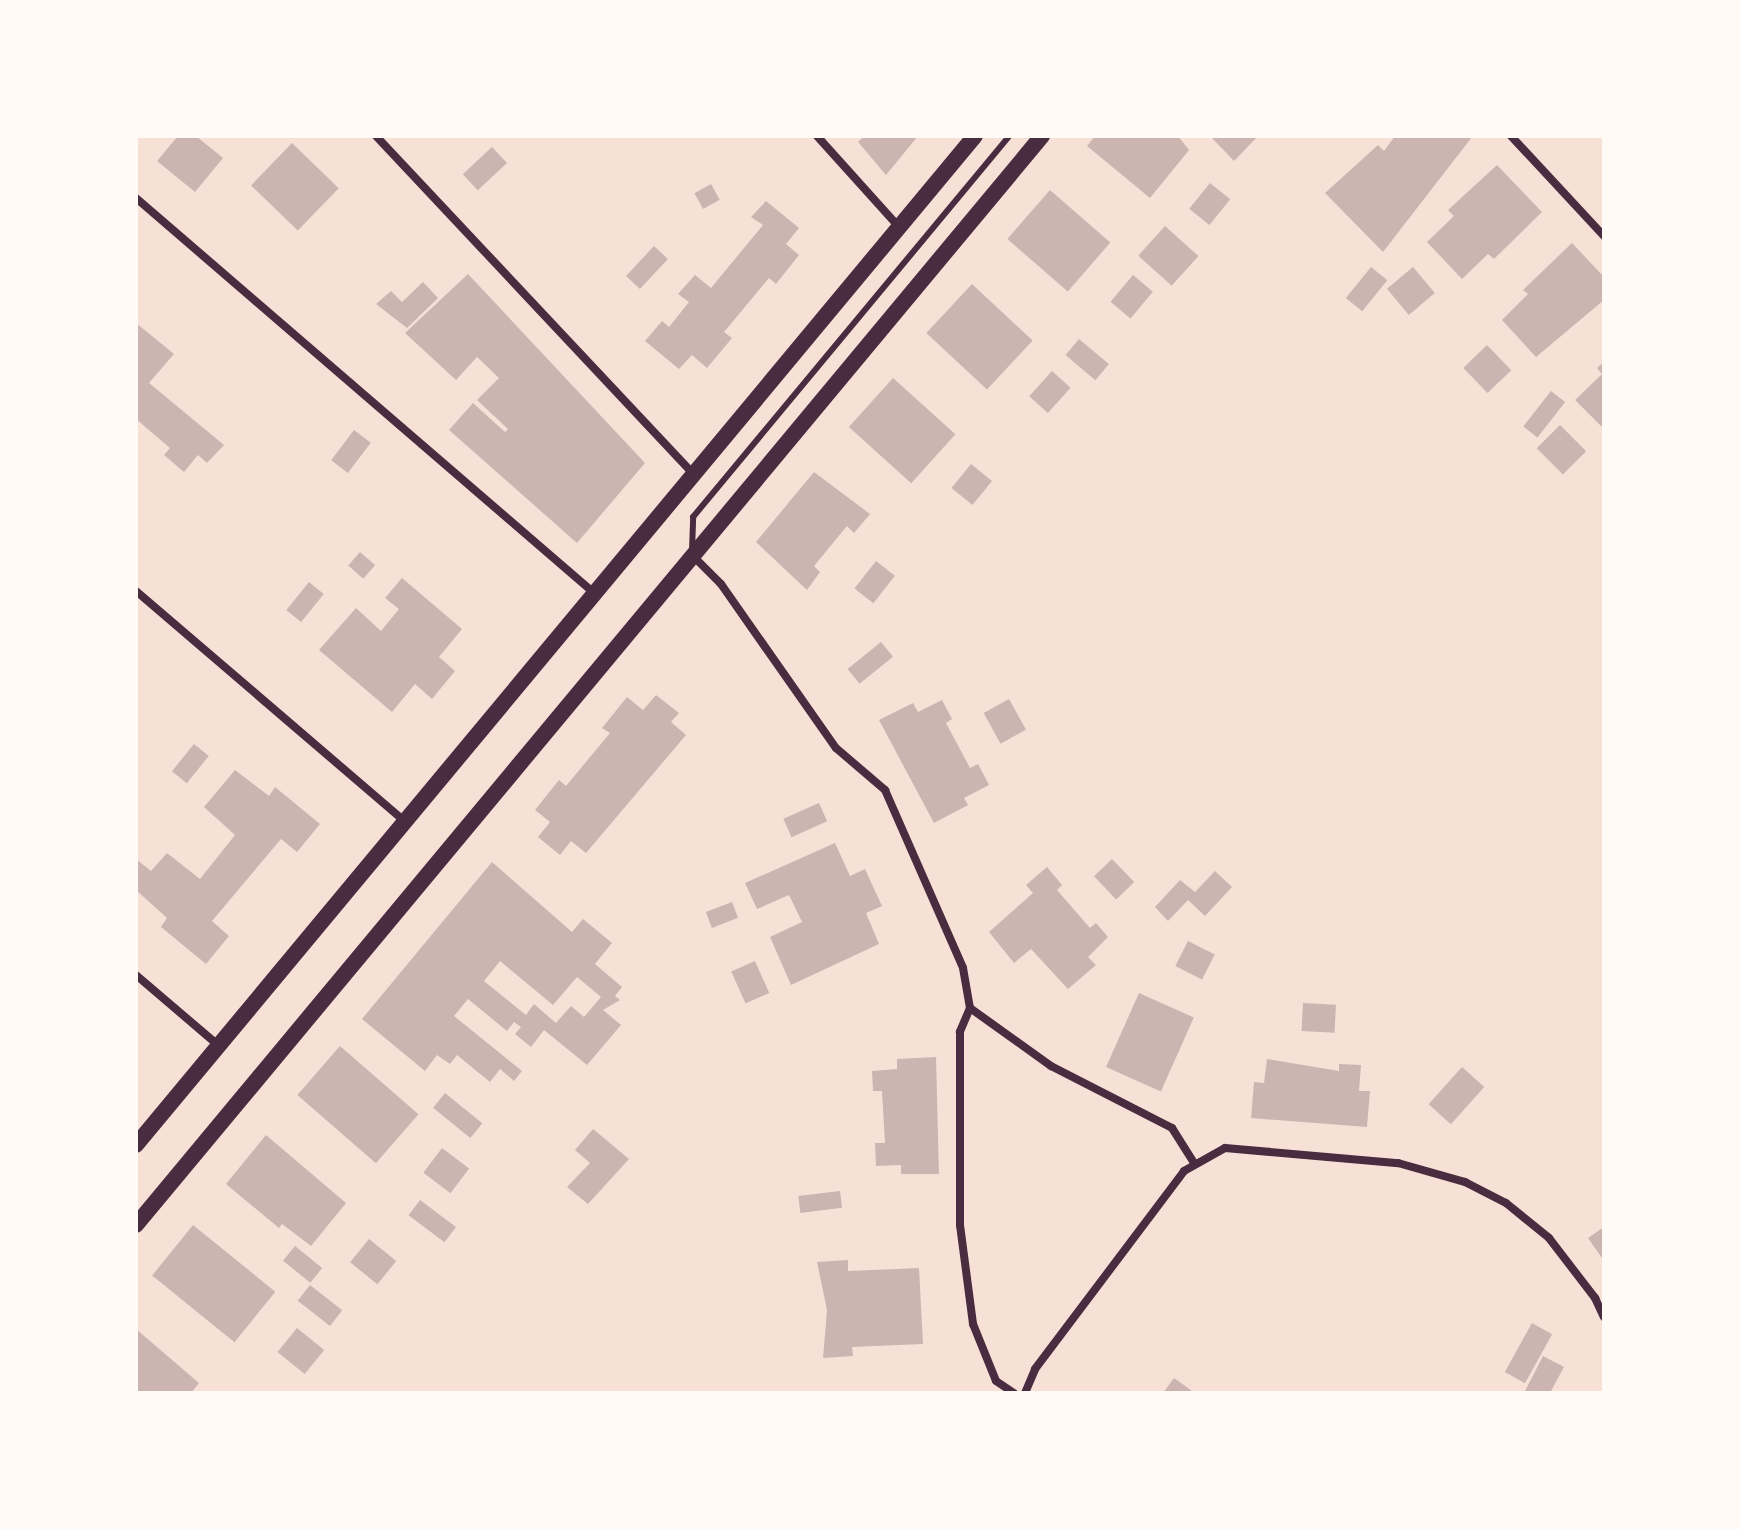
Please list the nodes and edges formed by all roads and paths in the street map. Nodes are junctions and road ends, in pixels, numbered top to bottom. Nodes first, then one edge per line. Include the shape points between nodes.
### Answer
1 (376, 136) edge
2 (817, 136) edge
3 (975, 136) edge
4 (1009, 136) edge
5 (1042, 136) edge
6 (1511, 136) edge
7 (136, 198) edge
8 (899, 227) junction
9 (1604, 236) edge
10 (693, 473) junction
11 (692, 555) junction
12 (136, 591) edge
13 (593, 592) junction
14 (404, 821) junction
15 (136, 975) edge
16 (970, 1008) junction
17 (218, 1045) junction
18 (136, 1145) edge
19 (1194, 1163) junction
20 (136, 1225) edge
21 (1604, 1317) edge
22 (1014, 1393) edge
23 (1025, 1393) edge

1 - 10 street
2 - 8 street
3 - 8 main road
4 - 11 lane via 693,517
5 - 11 main road
6 - 9 street
7 - 13 street
8 - 10 main road
10 - 13 main road
11 - 16 street via 721,584 836,748 885,790 963,968
11 - 20 main road
12 - 14 street
13 - 14 main road
14 - 17 main road
15 - 17 street
16 - 19 street via 1051,1066 1172,1128
16 - 22 street via 960,1032 960,1225 973,1324 996,1381
17 - 18 main road
19 - 21 street via 1225,1148 1398,1163 1465,1182 1506,1203 1549,1238
19 - 23 street via 1035,1369

